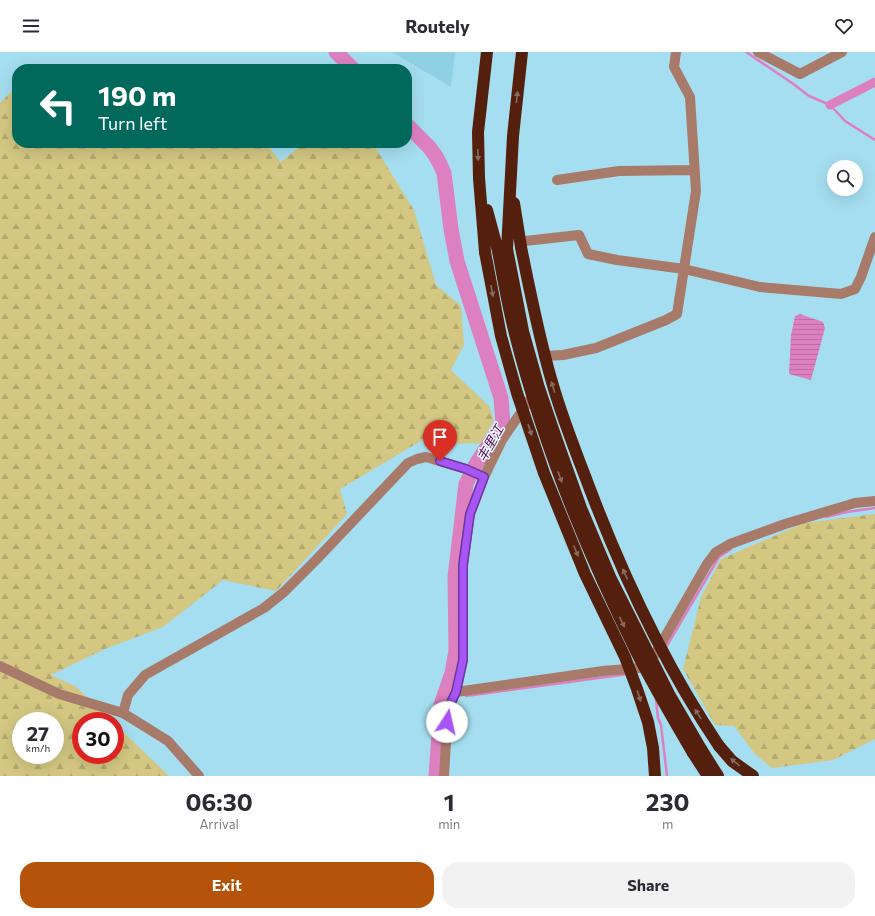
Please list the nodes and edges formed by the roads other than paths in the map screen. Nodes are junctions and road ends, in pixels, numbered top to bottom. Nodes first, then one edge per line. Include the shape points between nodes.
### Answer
1 (487, 52) edge
2 (522, 52) edge
3 (676, 52) edge
4 (758, 52) edge
5 (842, 52) edge
6 (694, 170) junction
7 (479, 178) junction
8 (510, 180) junction
9 (557, 180) dead end
10 (875, 237) edge
11 (523, 244) junction
12 (502, 250) junction
13 (684, 268) junction
14 (544, 356) dead end
15 (542, 377) dead end
16 (482, 476) junction
17 (875, 501) edge
18 (0, 666) edge
19 (456, 692) junction
20 (120, 712) edge
21 (123, 712) edge
22 (124, 714) edge
23 (697, 751) junction
24 (199, 776) edge
25 (444, 776) edge
26 (655, 776) edge
27 (708, 776) edge
28 (718, 776) edge
29 (753, 776) edge

1 -> 7 highway via 478,132
8 -> 2 highway
3 - 6 street via 674,67 690,97
4 - 5 street via 800,74
6 - 9 street via 619,171
6 - 13 street via 696,191
7 - 12 highway
7 -> 26 highway, bridge via 485,252 501,336 517,393 544,473 585,574 625,657 637,689 652,741
8 - 11 highway
8 - 12 highway
10 - 13 street via 855,289 841,294 760,287
11 - 13 street via 579,235 588,254
29 -> 11 highway, bridge via 732,761 699,717 645,618 612,545 568,433 552,382 537,326
12 - 23 highway, bridge via 539,388 581,508 611,579
13 - 14 street via 677,314 596,348 564,355
15 - 16 street
16 - 19 street via 470,514 463,565 463,660
16 - 21 street via 426,457 408,463 279,596 264,608 144,675 128,695
17 - 19 street via 855,503 785,524 730,544 716,552 654,656 639,668
18 - 20 street via 59,694
19 - 25 street via 448,709
22 - 24 street via 168,740
23 - 27 highway
23 - 28 highway

